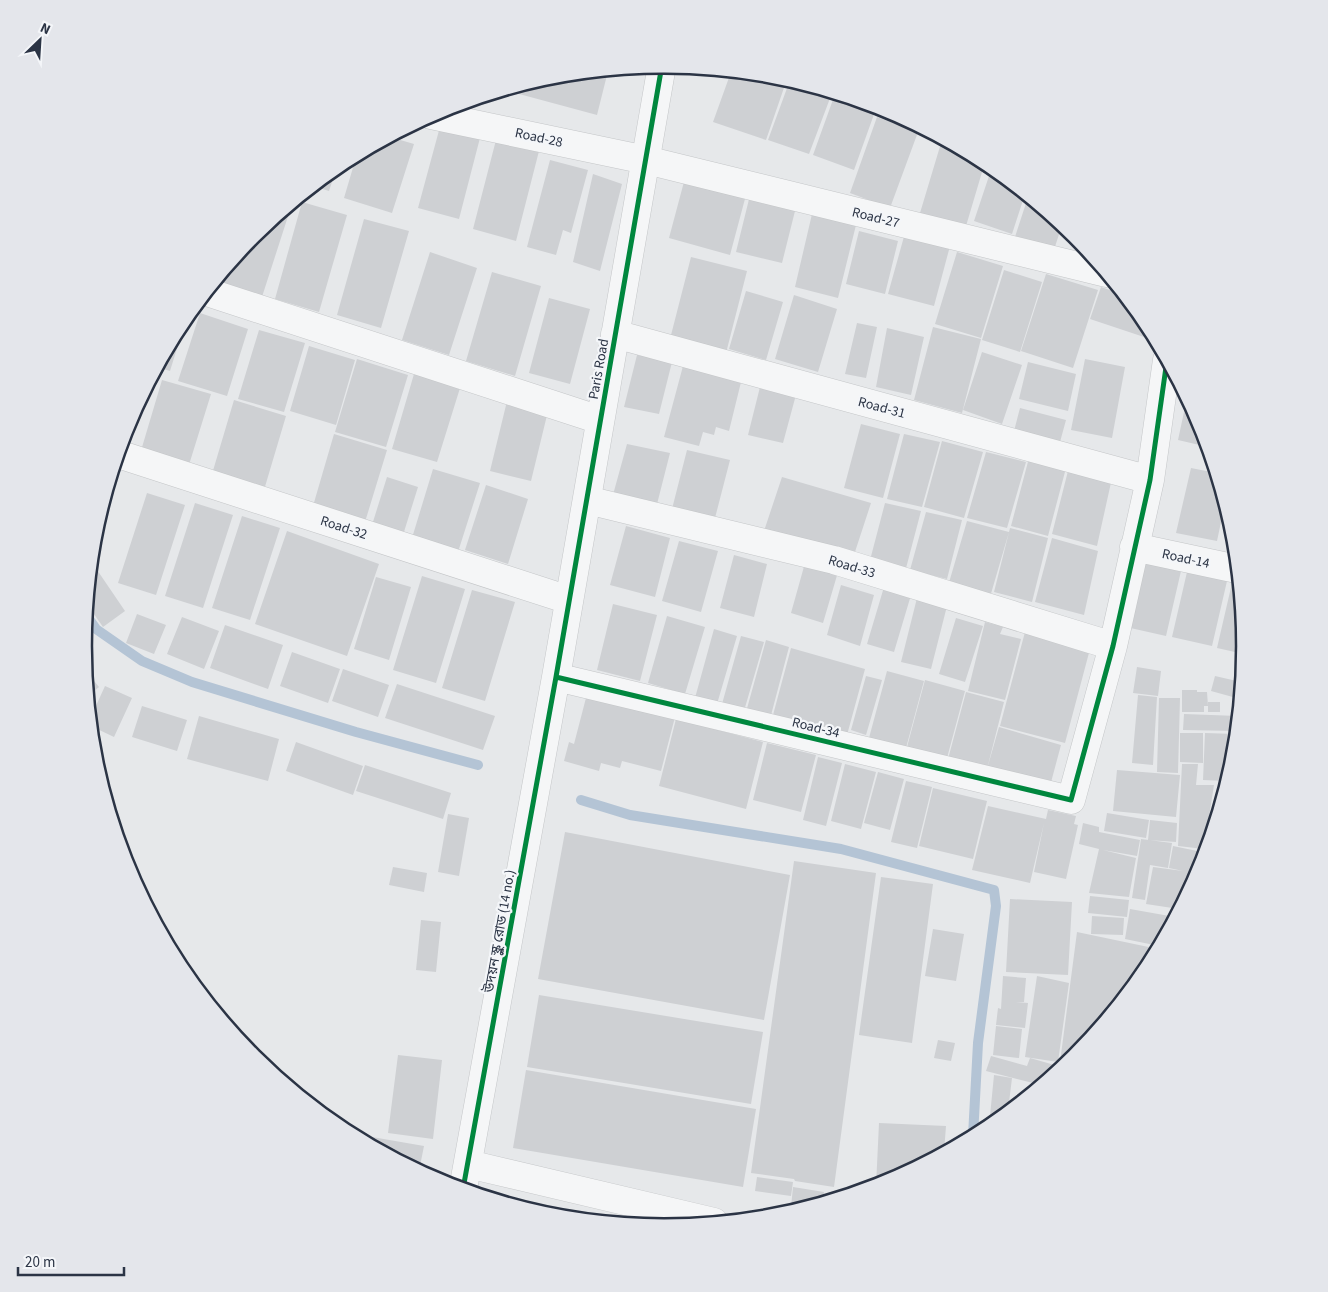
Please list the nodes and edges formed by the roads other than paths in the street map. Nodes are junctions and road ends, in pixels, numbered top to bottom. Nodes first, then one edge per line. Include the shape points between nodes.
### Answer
1 (660, 74) edge
2 (444, 118) edge
3 (646, 160) junction
4 (1095, 270) edge
5 (213, 294) edge
6 (615, 334) junction
7 (1165, 371) edge
8 (600, 420) junction
9 (124, 456) edge
10 (1150, 480) junction
11 (587, 500) junction
12 (1134, 547) junction
13 (1230, 568) edge
14 (569, 600) junction
15 (1113, 646) junction
16 (556, 677) junction
17 (466, 1176) edge
18 (689, 1217) edge

1 - 3 street, Paris Road
2 - 3 street, Road-28
3 - 4 street, Road-27
3 - 6 street, Paris Road
5 - 8 street
6 - 8 street, Paris Road
6 - 10 street, Road-31
7 - 10 street
8 - 11 street, Paris Road
9 - 14 street, Road-32
10 - 12 street
11 - 14 street, Paris Road
11 - 15 street, Road-33 via 834,560
12 - 13 street, Road-14
12 - 15 street
14 - 16 street, Paris Road
15 - 16 street, Road-34 via 1071,800
16 - 17 street, উদয়ন স্কুল রোড (14 no.)
17 - 18 street

